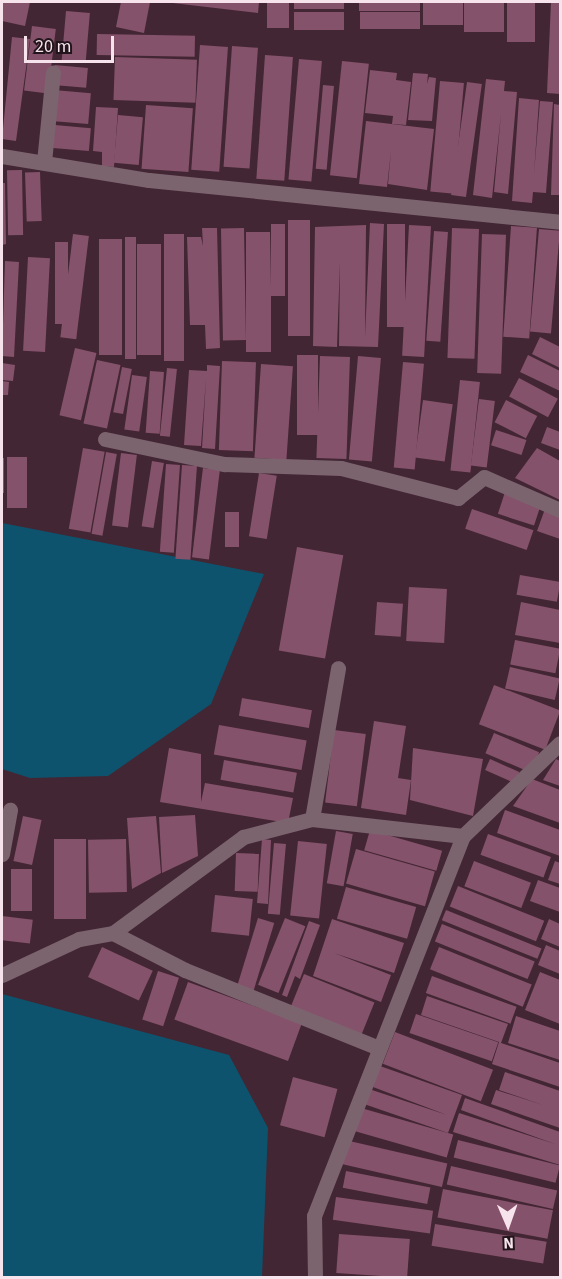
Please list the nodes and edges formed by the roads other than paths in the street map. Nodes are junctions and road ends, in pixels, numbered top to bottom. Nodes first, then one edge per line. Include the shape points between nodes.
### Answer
1 (53, 72) dead end
2 (2, 156) edge
3 (44, 162) junction
4 (561, 222) edge
5 (105, 439) dead end
6 (561, 510) edge
7 (338, 668) dead end
8 (561, 743) edge
9 (10, 810) dead end
10 (312, 819) junction
11 (464, 836) junction
12 (2, 854) edge
13 (113, 933) junction
14 (2, 975) edge
15 (379, 1048) junction
16 (315, 1278) edge

1 - 3 street
2 - 3 street
3 - 4 street via 149,180
5 - 6 street via 224,464 341,468 458,498 484,477
7 - 10 street
8 - 11 street
9 - 12 street
10 - 11 street
10 - 13 street via 243,837
11 - 15 street
13 - 14 street via 79,939
13 - 15 street via 185,970
15 - 16 street via 314,1216

